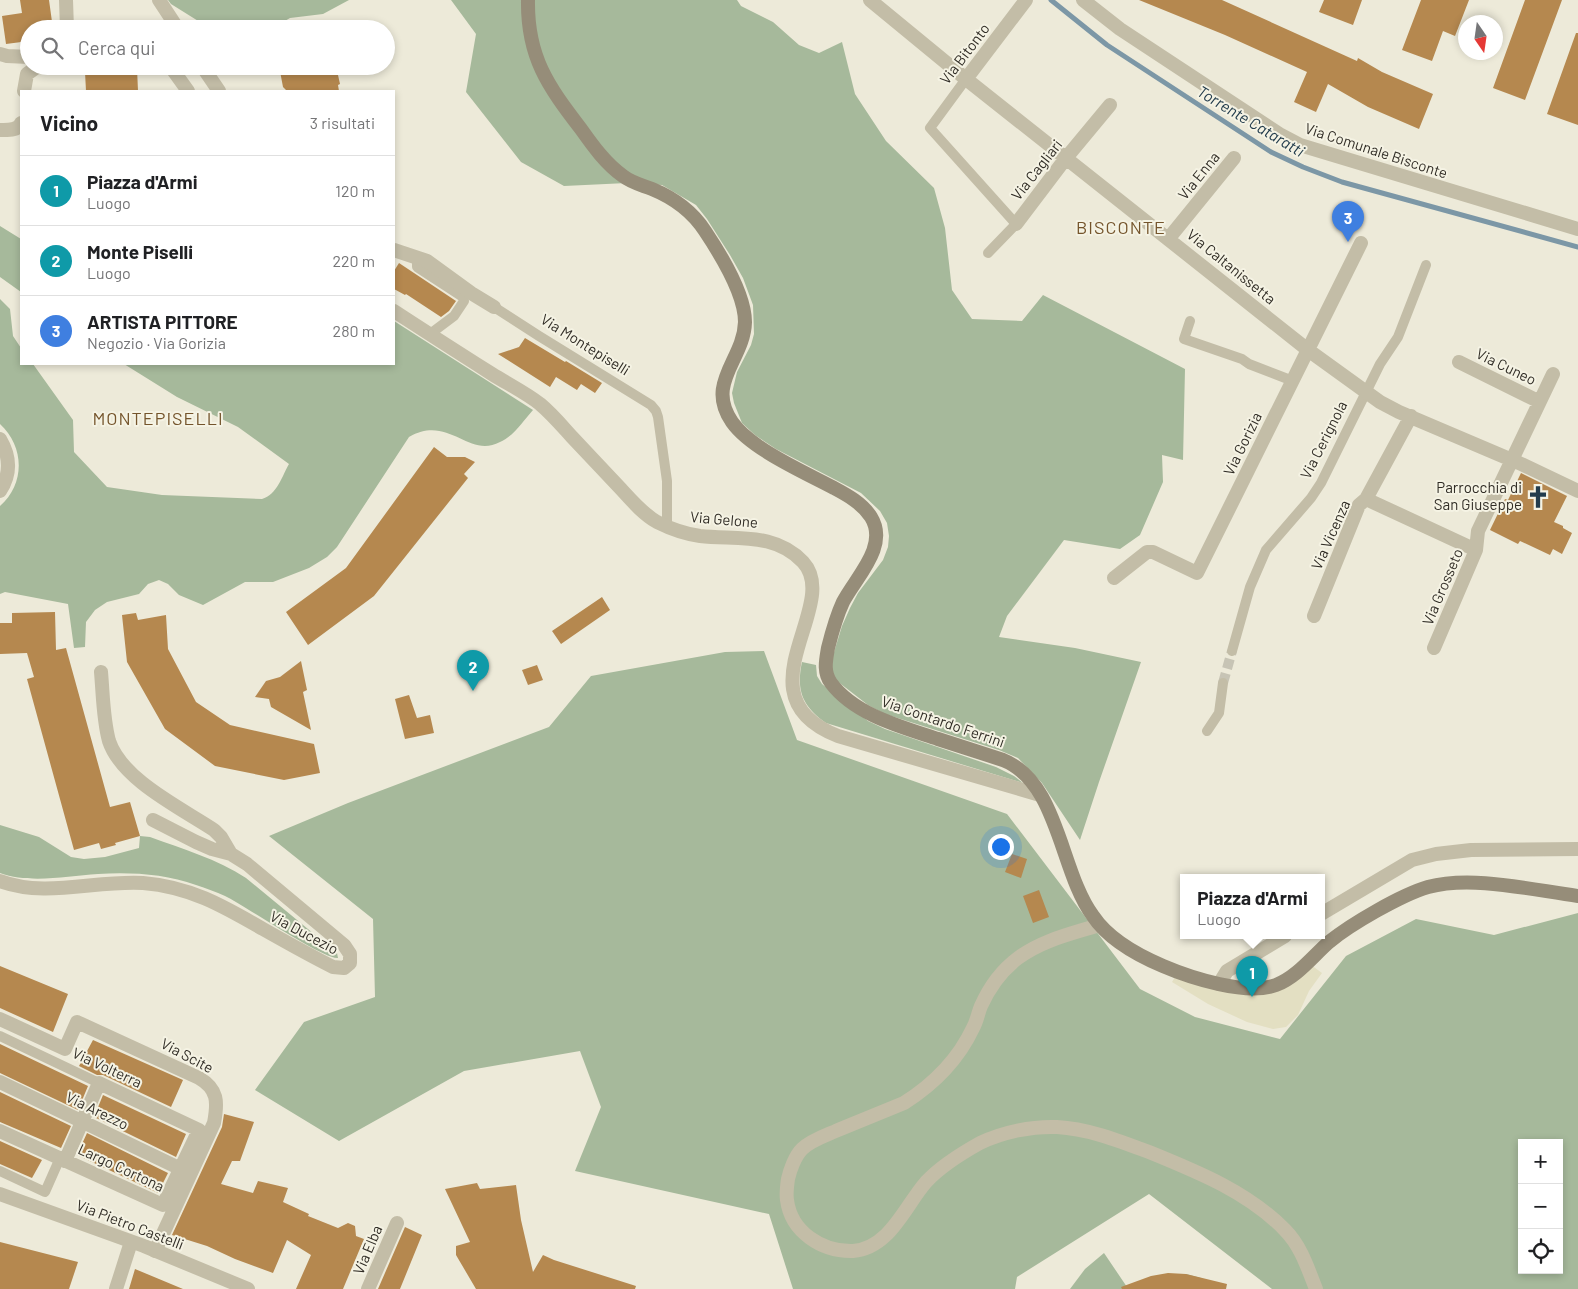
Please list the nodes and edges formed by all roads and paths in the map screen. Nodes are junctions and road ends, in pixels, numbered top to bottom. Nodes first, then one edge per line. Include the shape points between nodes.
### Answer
1 (66, 0) edge
2 (159, 0) edge
3 (528, 0) edge
4 (870, 0) edge
5 (1026, 0) edge
6 (1083, 0) edge
7 (67, 20) edge
8 (172, 20) edge
9 (0, 54) edge
10 (20, 57) edge
11 (27, 75) edge
12 (176, 75) edge
13 (208, 75) edge
14 (966, 79) junction
15 (24, 90) edge
16 (187, 90) edge
17 (218, 90) edge
18 (1110, 105) dead end
19 (20, 126) edge
20 (0, 130) edge
21 (1066, 158) junction
22 (1234, 158) dead end
23 (1016, 224) junction
24 (1578, 229) edge
25 (1169, 238) junction
26 (1361, 243) dead end
27 (395, 250) edge
28 (988, 253) dead end
29 (417, 257) junction
30 (1426, 265) dead end
31 (494, 306) joint
32 (395, 311) edge
33 (1190, 321) dead end
34 (430, 334) junction
35 (1308, 350) junction
36 (1460, 362) dead end
37 (1553, 374) dead end
38 (1293, 381) junction
39 (1366, 392) junction
40 (1538, 401) junction
41 (1411, 416) junction
42 (0, 439) edge
43 (1512, 460) junction
44 (0, 490) edge
45 (1578, 491) edge
46 (1366, 499) junction
47 (667, 527) junction
48 (1476, 550) junction
49 (1114, 578) dead end
50 (1314, 616) dead end
51 (1434, 648) dead end
52 (1232, 651) tunnel mouth
53 (101, 672) dead end
54 (1223, 683) tunnel mouth
55 (1207, 731) dead end
56 (1040, 795) junction
57 (153, 820) dead end
58 (1578, 849) edge
59 (231, 854) junction
60 (0, 881) edge
61 (1578, 896) edge
62 (1325, 912) edge
63 (1099, 925) junction
64 (1280, 939) edge
65 (1219, 984) junction
66 (0, 1019) edge
67 (0, 1036) edge
68 (0, 1082) edge
69 (99, 1083) junction
70 (82, 1121) junction
71 (0, 1131) edge
72 (63, 1160) junction
73 (181, 1169) junction
74 (0, 1171) edge
75 (0, 1194) edge
76 (397, 1223) dead end
77 (131, 1242) junction
78 (155, 1251) junction
79 (116, 1289) edge
80 (248, 1289) edge
81 (368, 1289) edge
82 (1316, 1289) edge

1 - 7 street
2 - 8 street
3 - 56 main road, Via Contardo Ferrini via 536,59 550,88 616,171 667,196 690,212 704,229 732,280 740,297 745,323 743,336 723,384 723,404 733,423 757,445 858,502 872,518 876,533 874,549 836,620 826,666 829,679 845,696 878,719 1014,764 1028,775
4 - 14 street, Via Caltanissetta
5 - 14 street, Via Bitonto
6 - 24 street, Via Comunale Bisconte via 1120,29 1300,145
9 - 10 street
11 - 15 street
12 - 16 street
13 - 17 street
14 - 21 street, Via Caltanissetta
14 - 23 street, Via Bitonto via 930,128
18 - 21 street, Via Cagliari
19 - 20 street
21 - 23 street, Via Cagliari
21 - 25 street, Via Caltanissetta
22 - 25 street, Via Enna
23 - 28 street, Via Cagliari
25 - 35 street, Via Caltanissetta
26 - 35 street, Via Gorizia
27 - 29 street, Via Montepiselli
29 - 31 street, Via Montepiselli
29 - 34 street via 417,267 463,297 464,301 454,316
30 - 39 street, Via Cerignola via 1398,337
31 - 47 street, Via Montepiselli via 656,410 667,481
32 - 34 street, Via Gelone
33 - 38 street via 1184,338
34 - 47 street, Via Gelone via 540,404 635,504 654,521
35 - 38 street, Via Gorizia
35 - 39 street, Via Caltanissetta
36 - 40 street, Via Cuneo
37 - 40 street, Via Grosseto
38 - 49 street, Via Gorizia via 1196,573 1147,552
39 - 41 street, Via Caltanissetta
39 - 52 street, Via Cerignola via 1321,484 1266,550 1250,587
40 - 43 street, Via Grosseto
41 - 43 street, Via Caltanissetta
41 - 46 street, Via Vicenza
42 - 44 street via 7,452 9,466
43 - 45 street, Via Caltanissetta
43 - 48 street, Via Grosseto via 1478,531
46 - 48 street
46 - 50 street, Via Vicenza via 1359,505
47 - 56 street, Via Gelone via 700,536 762,539 790,550 807,567 813,588 812,600 792,676 800,708 816,725 838,736
48 - 51 street, Via Grosseto
53 - 59 street via 107,732 120,762 146,785 214,830
54 - 55 street via 1218,713
56 - 63 main road, Via Contardo Ferrini via 1084,901
57 - 59 street, Via Ducezio via 212,849
58 - 62 street via 1471,850 1436,854 1412,860
59 - 60 street, Via Ducezio via 344,945 351,959 347,966 333,967 216,902 188,892 144,883 37,888
61 - 65 main road, Via Contardo Ferrini via 1482,882 1436,885 1412,893 1354,925 1331,940 1295,974 1276,985 1246,989
63 - 65 main road, Via Contardo Ferrini via 1119,942 1155,962
63 - 82 street via 1040,945 1018,958 1001,974 991,987 974,1028 954,1061 928,1086 904,1103 824,1136 801,1150 789,1173 787,1186 787,1200 797,1226 822,1246 854,1251 867,1248 891,1230 928,1180 981,1143 1022,1130 1046,1127 1072,1129 1110,1137 1182,1165 1244,1197 1287,1232
64 - 65 street via 1227,971
66 - 78 street, Via Scite via 65,1049 77,1022 208,1083 216,1104 214,1122
67 - 69 street, Via Volterra
68 - 70 street, Via Arezzo
69 - 70 street
69 - 73 street, Via Volterra via 199,1130
70 - 72 street
70 - 73 street, Via Arezzo
71 - 72 street, Largo Cortona
72 - 73 street, Largo Cortona via 163,1206
72 - 74 street via 45,1192
75 - 77 street, Via Pietro Castelli
76 - 81 street, Via Elba
77 - 78 street, Via Pietro Castelli
77 - 79 street
78 - 80 street, Via Pietro Castelli

